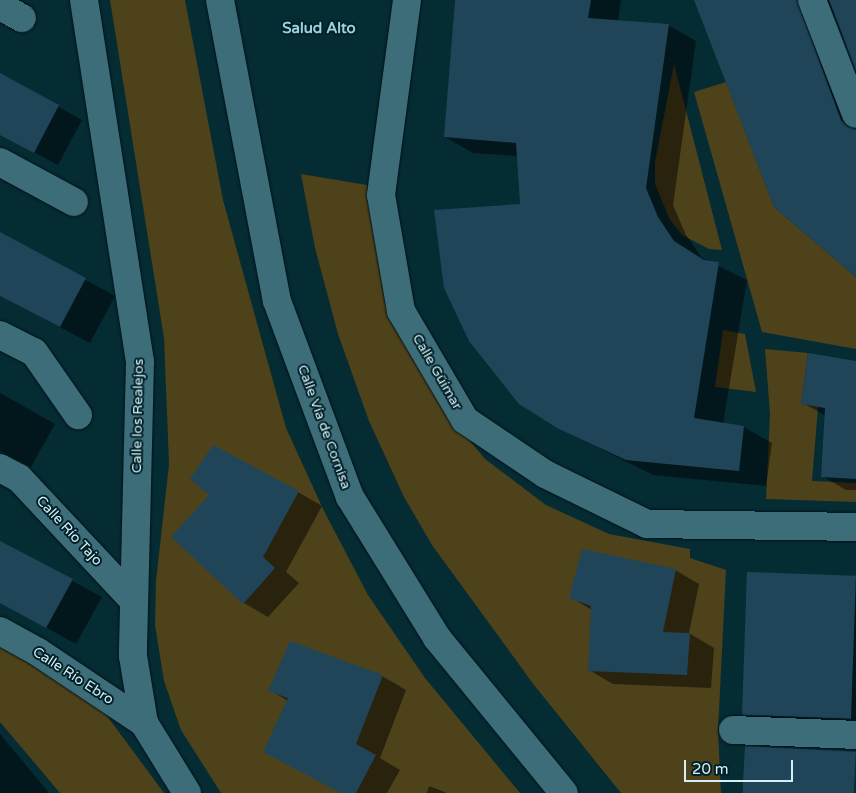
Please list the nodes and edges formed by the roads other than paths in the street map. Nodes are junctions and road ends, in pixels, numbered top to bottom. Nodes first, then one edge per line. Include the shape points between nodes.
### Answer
1 (84, 0) edge
2 (220, 0) edge
3 (408, 0) edge
4 (812, 0) edge
5 (856, 114) edge
6 (0, 162) edge
7 (74, 202) dead end
8 (0, 335) edge
9 (78, 415) dead end
10 (0, 468) edge
11 (856, 528) edge
12 (134, 600) junction
13 (0, 631) edge
14 (144, 723) junction
15 (733, 730) dead end
16 (856, 735) edge
17 (187, 793) edge
18 (564, 793) edge

1 - 12 street, Calle los Realejos via 140,362
2 - 18 street, Calle Vía de Cornisa via 277,301 350,497 436,638
3 - 11 street, Calle Güímar via 381,196 401,311 465,420 545,474 647,524
4 - 5 street
6 - 7 street
8 - 9 street via 34,352
10 - 12 street, Calle Río Tajo via 19,478
12 - 14 street, Calle los Realejos via 133,656
13 - 14 street, Calle Río Ebro
14 - 17 street, Calle los Realejos
15 - 16 street

